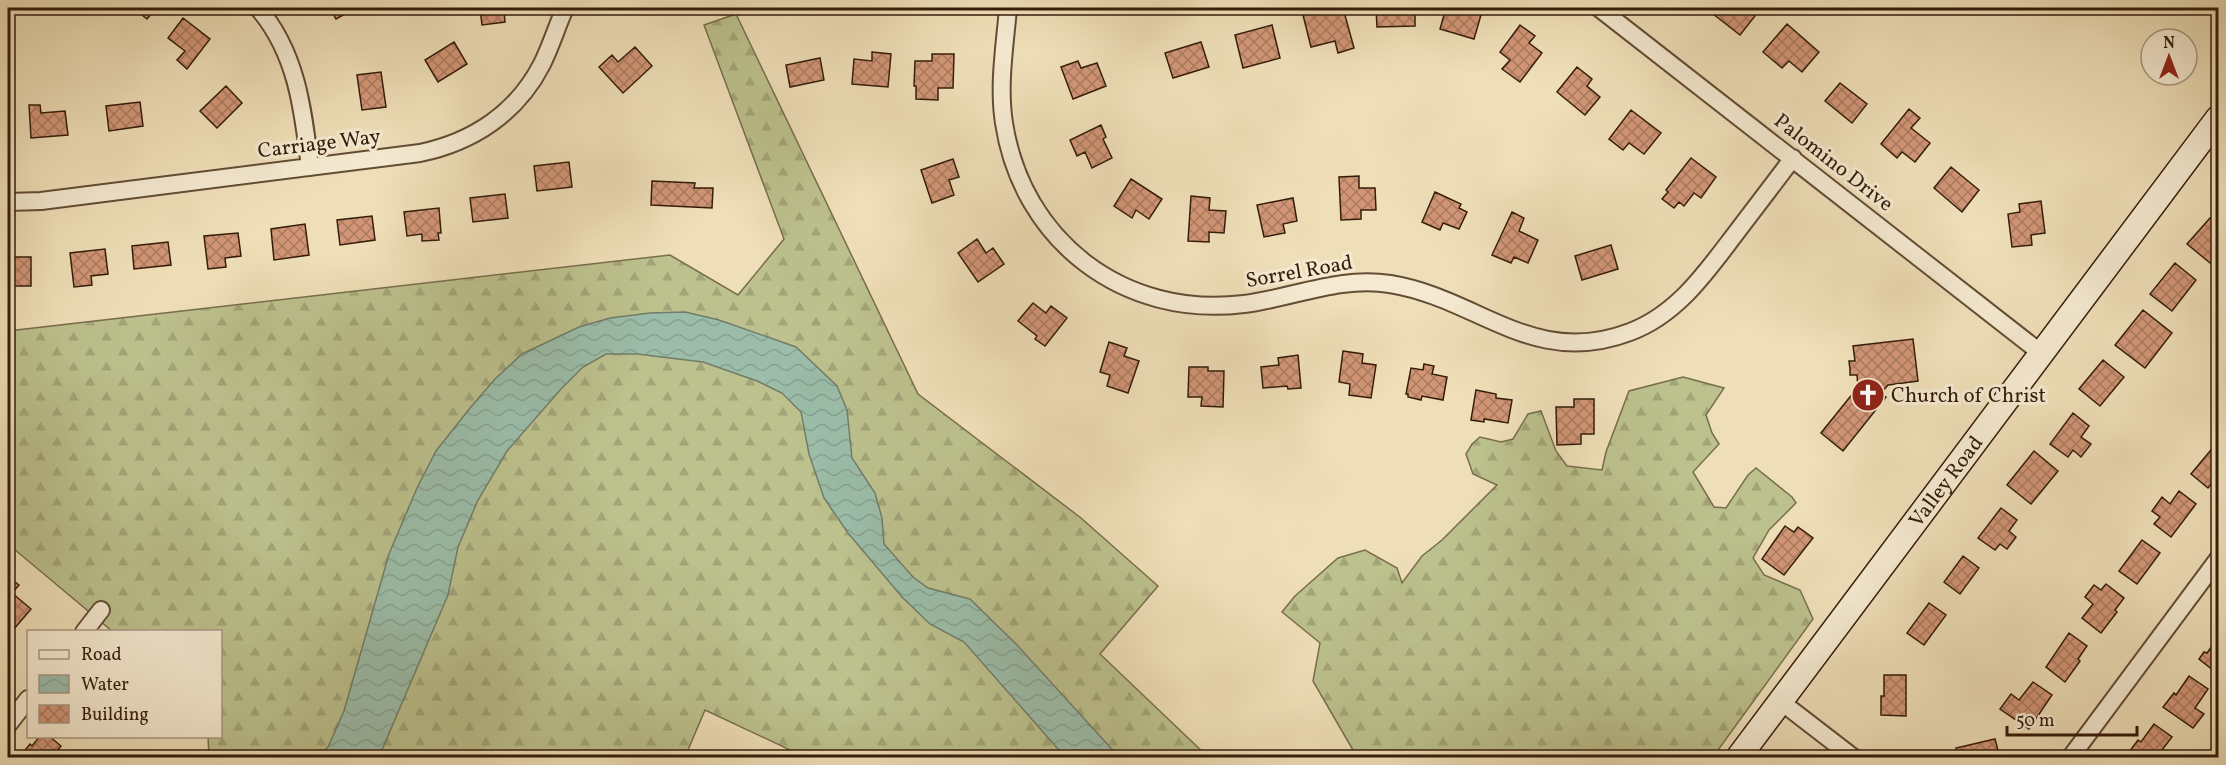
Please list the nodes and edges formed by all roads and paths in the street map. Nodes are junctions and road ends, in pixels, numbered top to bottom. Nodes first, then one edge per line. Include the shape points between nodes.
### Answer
1 (258, 8) edge
2 (565, 8) edge
3 (1008, 8) edge
4 (1599, 8) edge
5 (2218, 118) edge
6 (1793, 158) junction
7 (310, 167) junction
8 (8, 202) edge
9 (2041, 353) junction
10 (2218, 559) edge
11 (101, 610) dead end
12 (86, 630) edge
13 (27, 700) edge
14 (1780, 701) junction
15 (8, 725) edge
16 (1738, 758) edge
17 (1854, 758) edge
18 (2070, 758) edge

1 - 7 street via 281,41 293,69 304,114
2 - 7 street, Carriage Way via 531,82 518,100 483,130 431,151
3 - 6 street, Sorrel Road via 1003,120 1025,194 1054,236 1095,270 1123,286 1179,303 1244,304 1329,285 1379,282 1428,293 1538,339 1570,344 1611,339 1653,321 1688,293
4 - 6 street, Palomino Drive
5 - 9 street, Valley Road
6 - 9 street, Palomino Drive
7 - 8 street, Carriage Way
9 - 14 street, Valley Road
10 - 18 street
11 - 12 street
13 - 15 street
14 - 16 street, Valley Road
14 - 17 street

